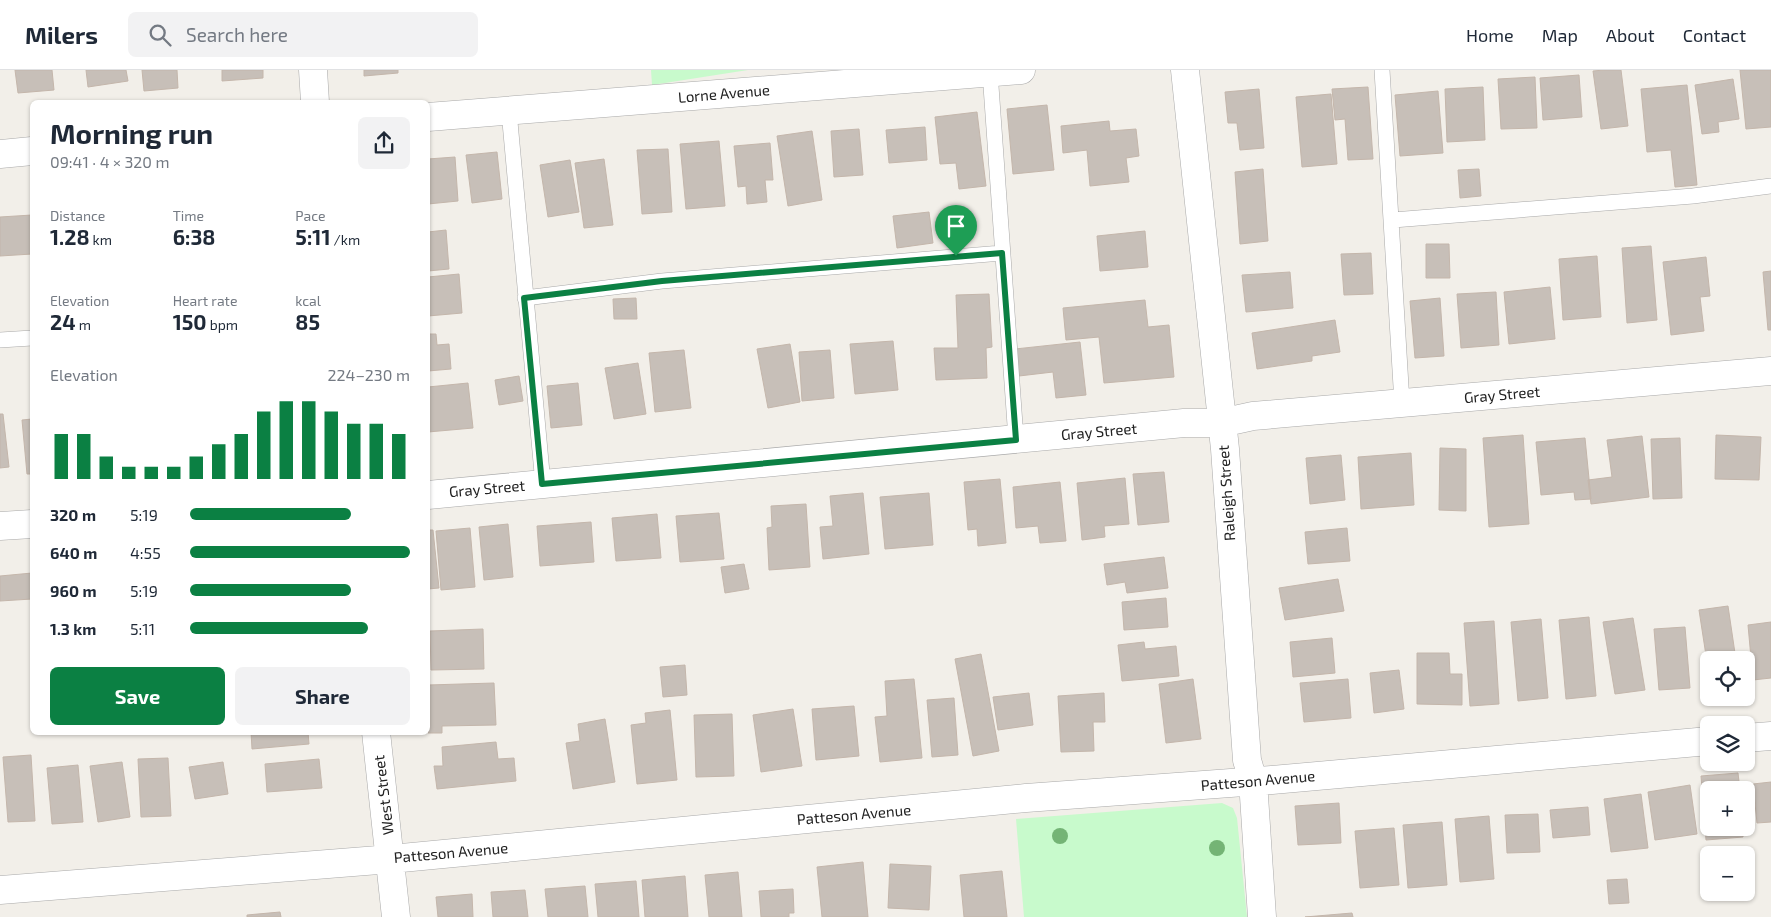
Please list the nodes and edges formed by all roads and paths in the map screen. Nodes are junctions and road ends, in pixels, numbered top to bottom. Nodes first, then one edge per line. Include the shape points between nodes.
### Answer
1 (313, 70) edge
2 (1021, 70) edge
3 (1185, 70) edge
4 (1382, 70) edge
5 (990, 72) junction
6 (315, 100) edge
7 (508, 111) junction
8 (430, 117) edge
9 (30, 151) edge
10 (0, 154) edge
11 (1771, 186) edge
12 (1392, 220) junction
13 (1002, 253) junction
14 (524, 298) junction
15 (30, 338) edge
16 (0, 340) edge
17 (1771, 371) edge
18 (1402, 403) junction
19 (1221, 423) junction
20 (1016, 440) junction
21 (542, 484) junction
22 (430, 495) edge
23 (30, 524) edge
24 (0, 526) edge
25 (376, 735) edge
26 (1771, 736) edge
27 (1755, 737) edge
28 (1700, 742) edge
29 (1253, 781) junction
30 (391, 859) junction
31 (0, 890) edge
32 (396, 917) edge
33 (1262, 917) edge

1 - 6 street
2 - 5 street, Lorne Avenue
3 - 19 street, Raleigh Street
4 - 12 lane
5 - 7 street, Lorne Avenue
5 - 13 lane
7 - 8 street, Lorne Avenue
7 - 14 lane
9 - 10 street
11 - 12 lane via 1693,196
12 - 18 lane
13 - 14 lane via 662,281
13 - 20 lane
14 - 21 lane
15 - 16 lane
17 - 18 street, Gray Street
18 - 19 street, Gray Street via 1253,416
19 - 20 street, Gray Street via 1184,423
19 - 29 street, Raleigh Street via 1247,760
20 - 21 street, Gray Street
21 - 22 street, Gray Street
23 - 24 street
25 - 30 street, West Street
26 - 27 street
28 - 29 street, Patteson Avenue
29 - 30 street, Patteson Avenue via 1016,799
29 - 33 street, Raleigh Street
30 - 31 street, Patteson Avenue
30 - 32 street, West Street

